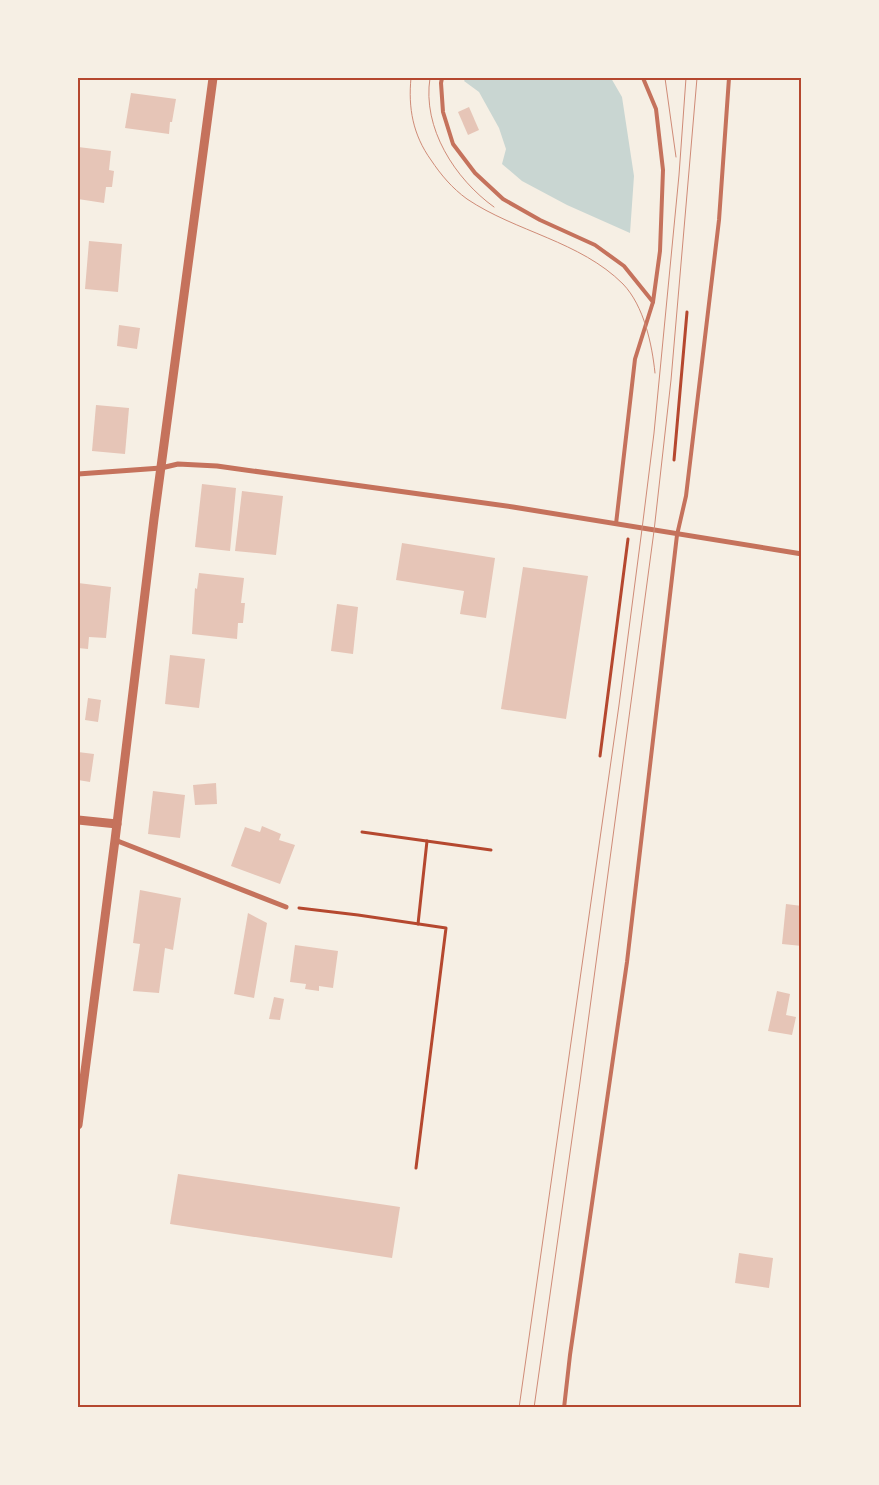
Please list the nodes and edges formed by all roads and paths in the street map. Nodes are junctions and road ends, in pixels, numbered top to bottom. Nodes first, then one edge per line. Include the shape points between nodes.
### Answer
1 (213, 78) edge
2 (442, 78) edge
3 (643, 78) edge
4 (729, 78) edge
5 (653, 302) junction
6 (687, 312) dead end
7 (674, 461) dead end
8 (161, 468) junction
9 (78, 474) edge
10 (616, 524) junction
11 (629, 526) junction
12 (677, 535) junction
13 (802, 554) edge
14 (600, 756) dead end
15 (78, 820) edge
16 (117, 824) junction
17 (362, 832) dead end
18 (115, 840) junction
19 (427, 841) junction
20 (491, 850) dead end
21 (286, 907) joint
22 (418, 924) junction
23 (78, 1125) edge
24 (416, 1168) dead end
25 (564, 1408) edge

1 - 8 street
2 - 5 lane via 443,112 451,136 475,173 503,199 595,245 624,266
3 - 5 lane via 656,109 663,170 660,251
4 - 12 lane via 717,240 686,496
5 - 10 lane via 635,359
6 - 7 path
8 - 9 street
8 - 10 street via 178,464 218,466
8 - 16 street
10 - 11 street
11 - 12 street
11 - 14 path
12 - 13 street
12 - 25 lane via 627,962
15 - 16 street
16 - 18 street
17 - 19 path
18 - 21 street
18 - 23 street
19 - 20 path
19 - 22 path
21 - 22 path
22 - 24 path via 446,928

